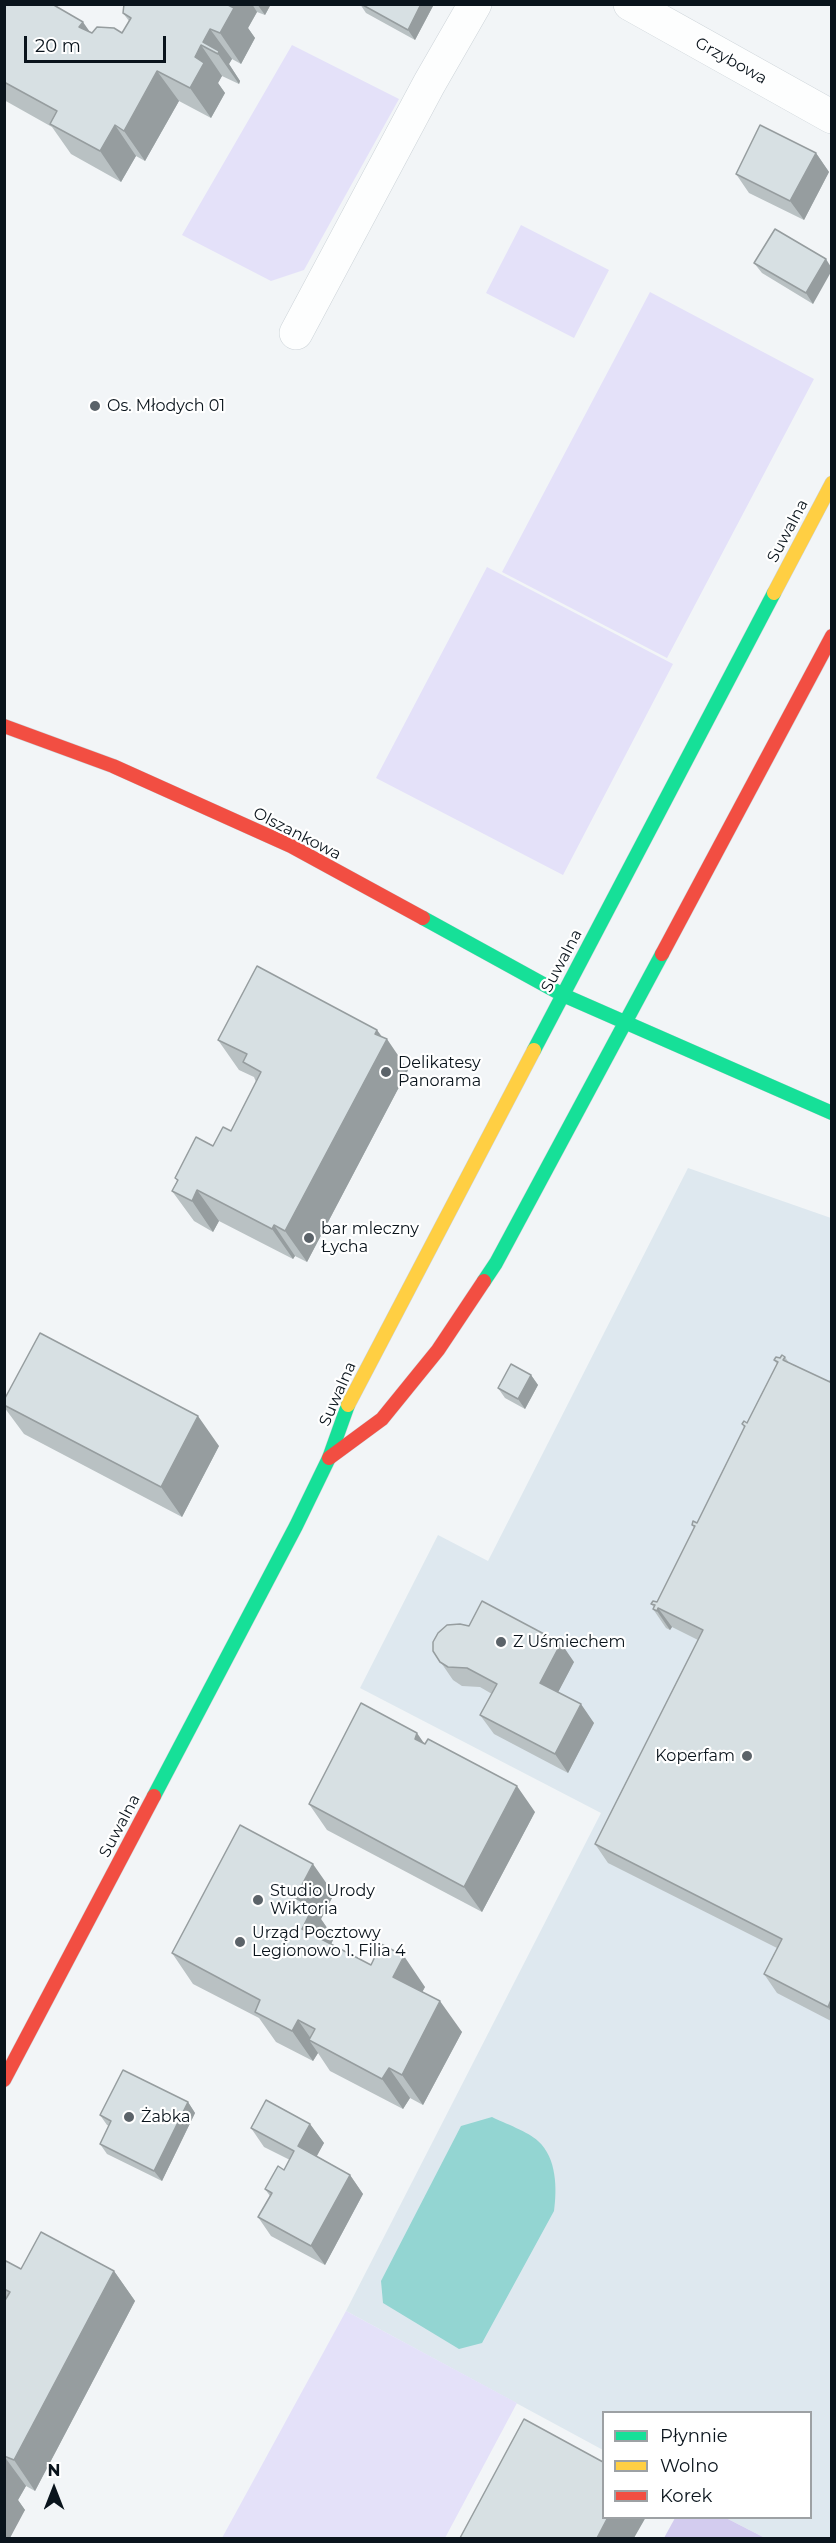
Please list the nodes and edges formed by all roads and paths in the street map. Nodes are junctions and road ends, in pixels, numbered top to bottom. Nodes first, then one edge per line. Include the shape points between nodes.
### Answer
1 (475, 4) edge
2 (630, 4) edge
3 (831, 117) edge
4 (296, 333) dead end
5 (831, 483) edge
6 (831, 636) edge
7 (4, 726) edge
8 (563, 995) junction
9 (625, 1023) junction
10 (831, 1113) edge
11 (329, 1458) junction
12 (4, 2080) edge

1 - 4 street
2 - 3 street, Grzybowa
5 - 8 street, Suwalna
6 - 9 street, Suwalna
7 - 8 street, Olszankowa via 113,766 291,846
8 - 9 street, Olszankowa
8 - 11 street, Suwalna via 349,1402
9 - 10 street, Olszankowa
9 - 11 street, Suwalna via 496,1263 438,1350 382,1419
11 - 12 street, Suwalna

